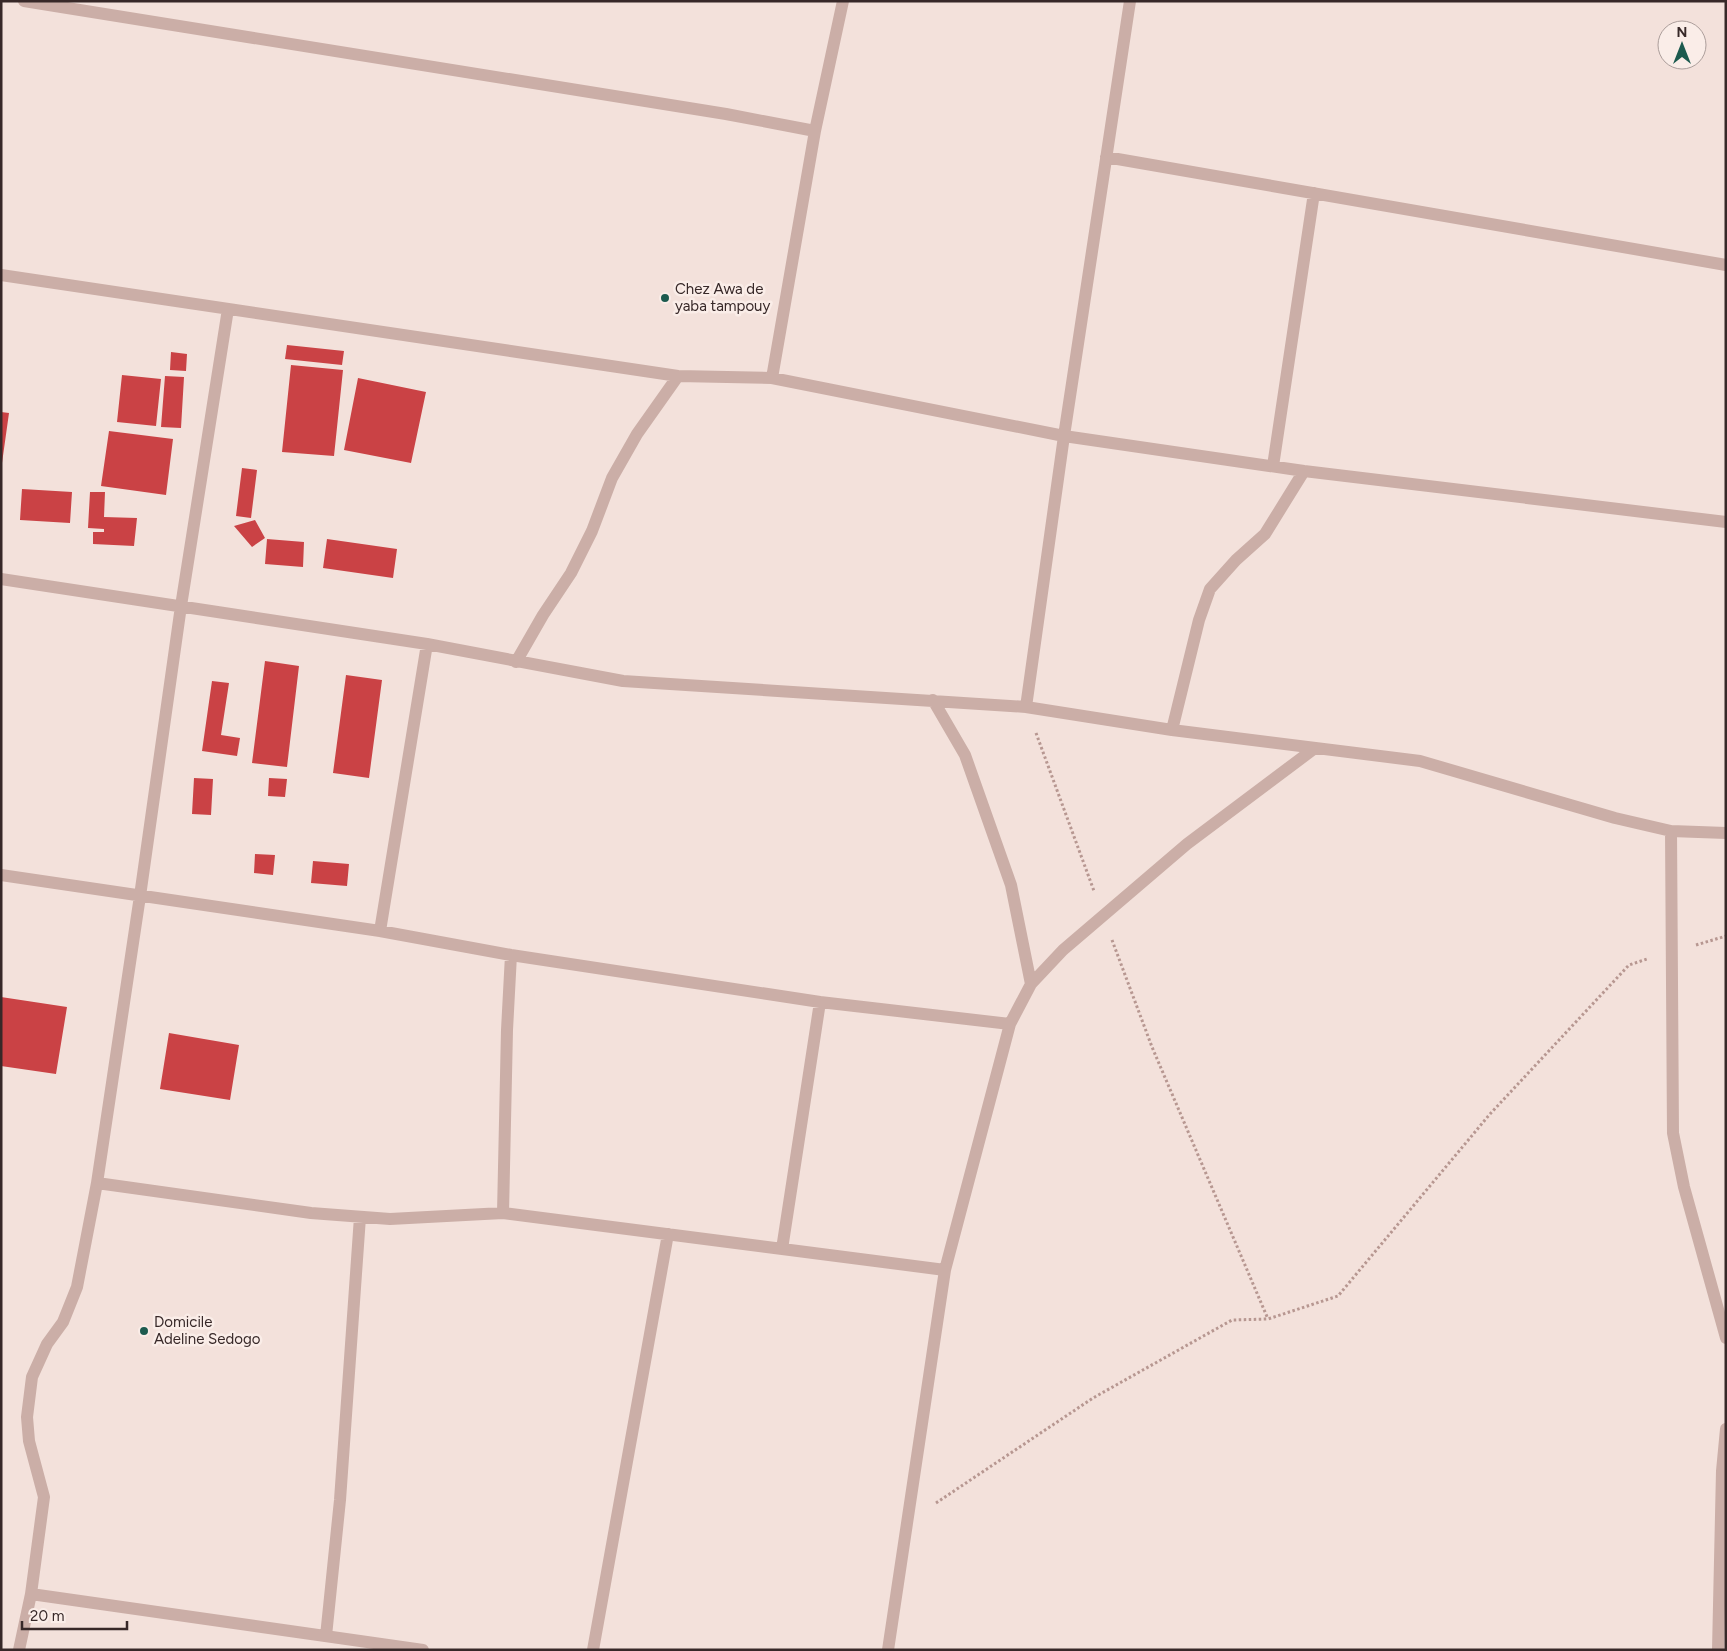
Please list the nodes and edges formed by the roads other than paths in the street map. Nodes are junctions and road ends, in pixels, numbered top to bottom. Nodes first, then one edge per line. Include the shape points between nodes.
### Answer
1 (24, 1) edge
2 (843, 1) edge
3 (1130, 1) edge
4 (815, 131) junction
5 (1106, 157) junction
6 (1314, 193) junction
7 (1726, 265) edge
8 (1, 275) edge
9 (228, 310) junction
10 (678, 376) junction
11 (772, 378) junction
12 (1064, 436) junction
13 (1273, 466) junction
14 (1304, 471) junction
15 (1726, 522) edge
16 (1, 579) edge
17 (180, 606) junction
18 (428, 644) junction
19 (516, 662) junction
20 (933, 700) junction
21 (1026, 707) junction
22 (1172, 730) junction
23 (1315, 748) junction
24 (1671, 831) junction
25 (1726, 833) edge
26 (1, 875) edge
27 (140, 896) junction
28 (380, 932) junction
29 (511, 955) junction
30 (1031, 984) junction
31 (820, 1002) junction
32 (1010, 1024) junction
33 (97, 1183) junction
34 (503, 1213) junction
35 (360, 1217) junction
36 (668, 1234) junction
37 (782, 1249) junction
38 (945, 1270) junction
39 (1726, 1338) edge
40 (1726, 1430) edge
41 (31, 1594) junction
42 (326, 1636) junction
43 (19, 1650) edge
44 (422, 1650) edge
45 (593, 1650) edge
46 (888, 1650) edge
47 (1718, 1650) edge

1 - 4 street
2 - 4 street
3 - 5 street
4 - 11 street
5 - 6 street
5 - 12 street
6 - 7 street
6 - 13 street
8 - 9 street
9 - 10 street
9 - 17 street
10 - 11 street
10 - 19 street via 637,434 612,478 571,574
11 - 12 street
12 - 13 street
12 - 21 street
13 - 14 street
14 - 15 street
14 - 22 street via 1265,534 1210,588
16 - 17 street
17 - 18 street
17 - 27 street
18 - 19 street
18 - 28 street
19 - 20 street via 623,681
20 - 21 street
20 - 30 street via 965,755 1012,885
21 - 22 street
22 - 23 street
23 - 24 street via 1420,761 1615,818
23 - 30 street via 1186,844 1063,950
24 - 25 street
24 - 39 street via 1673,1133 1684,1187
26 - 27 street
27 - 28 street
27 - 33 street
28 - 29 street
29 - 31 street
29 - 34 street
30 - 32 street
31 - 32 street
31 - 37 street
32 - 38 street
33 - 35 street via 311,1214
33 - 41 street via 77,1287 63,1322 47,1344 32,1377 27,1417 29,1441 44,1497
34 - 35 street via 390,1219
34 - 36 street
35 - 42 street via 340,1500
36 - 37 street
36 - 45 street
37 - 38 street
38 - 46 street
40 - 47 street via 1722,1471
41 - 42 street
41 - 43 street
42 - 44 street

